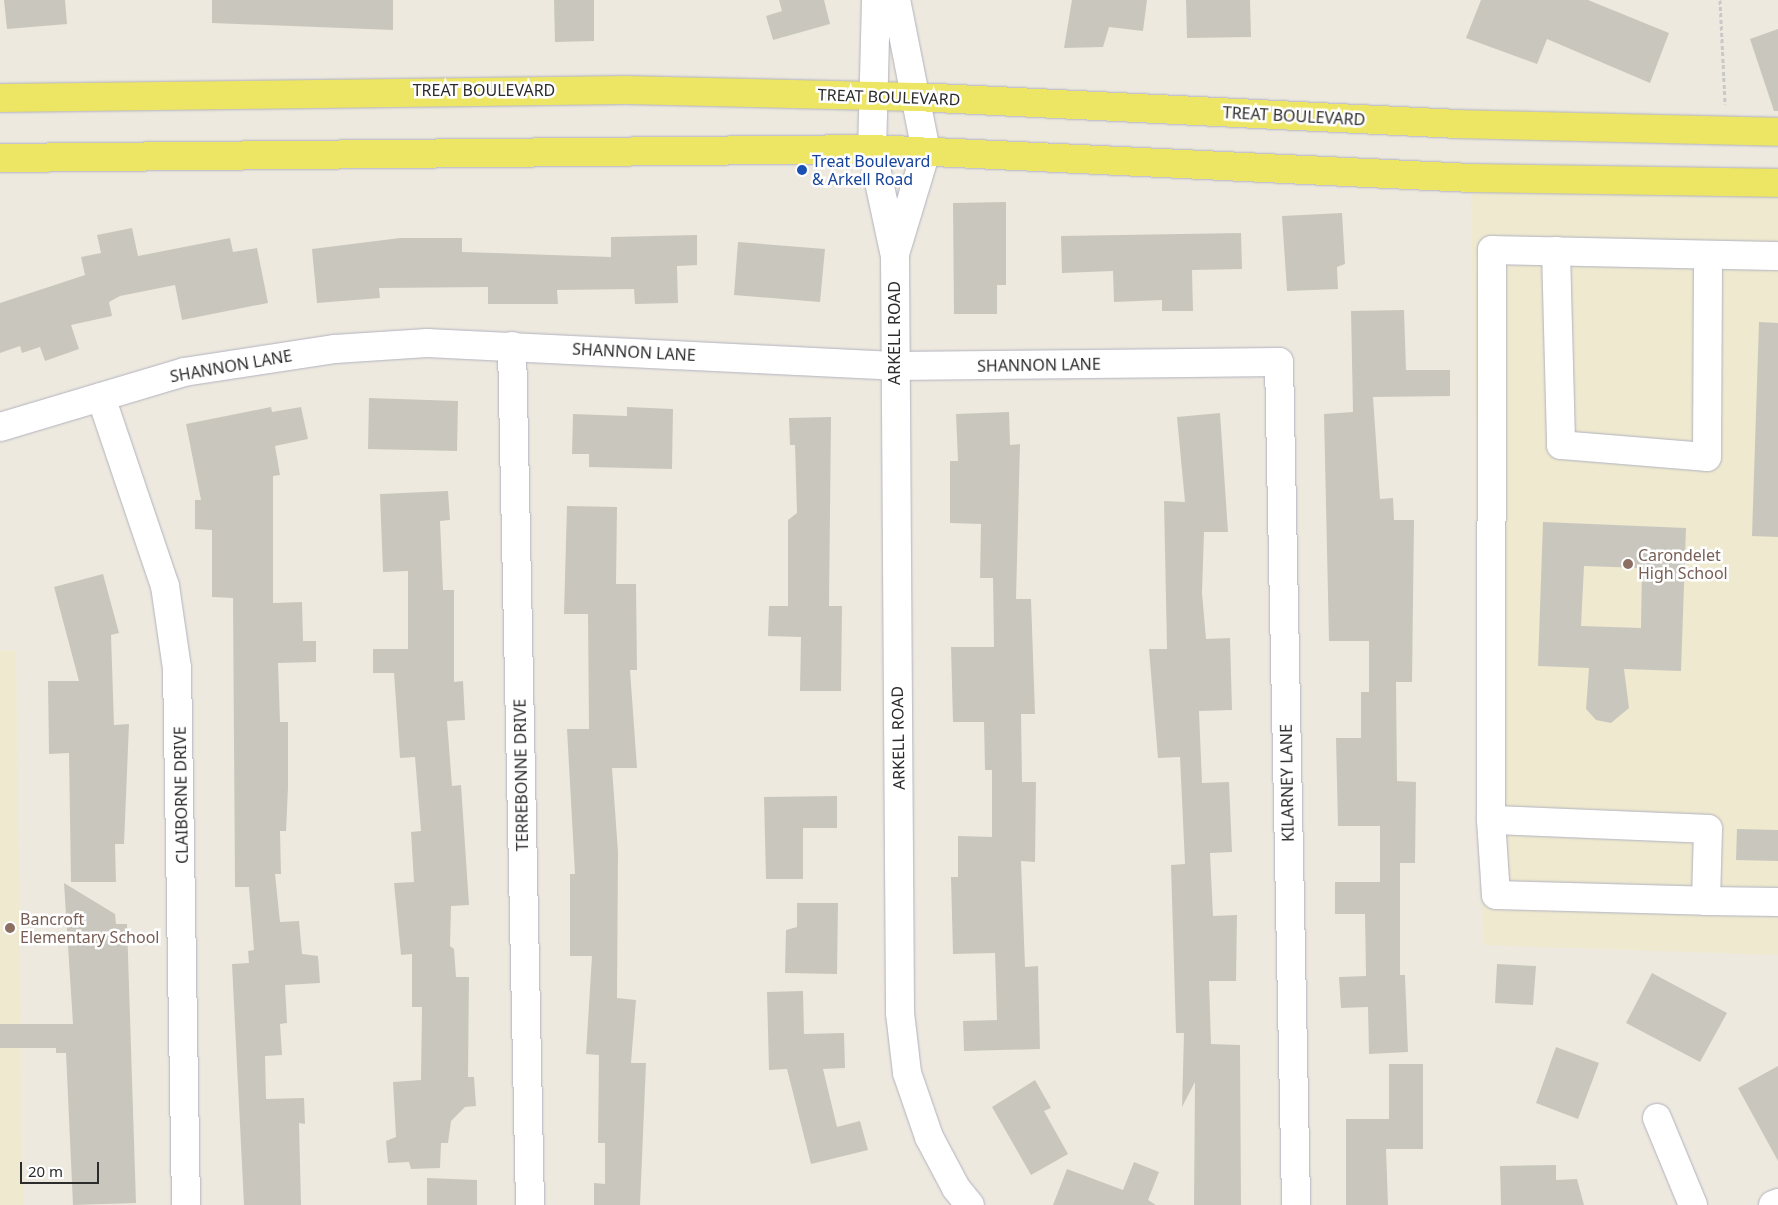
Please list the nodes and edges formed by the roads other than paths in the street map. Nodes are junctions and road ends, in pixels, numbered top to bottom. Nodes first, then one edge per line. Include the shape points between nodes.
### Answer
1 (876, 0) edge
2 (896, 0) edge
3 (870, 96) junction
4 (916, 97) junction
5 (0, 98) edge
6 (1778, 132) edge
7 (872, 150) junction
8 (926, 151) junction
9 (0, 158) edge
10 (1778, 183) edge
11 (1556, 251) junction
12 (1708, 255) junction
13 (895, 256) junction
14 (1778, 256) edge
15 (512, 346) junction
16 (1278, 362) joint
17 (894, 366) junction
18 (101, 397) junction
19 (0, 427) edge
20 (1491, 820) junction
21 (1706, 901) junction
22 (1778, 902) edge
23 (1657, 1118) dead end
24 (1778, 1203) edge
25 (186, 1205) edge
26 (530, 1205) edge
27 (970, 1205) edge
28 (1296, 1205) edge
29 (1693, 1205) edge
30 (1774, 1205) edge

1 - 3 street, ARKELL ROAD
2 - 4 street, ARKELL ROAD
3 - 4 main road, TREAT BOULEVARD
3 - 5 main road, TREAT BOULEVARD via 626,90
3 - 7 street, ARKELL ROAD
4 - 6 main road, TREAT BOULEVARD via 1458,124
4 - 8 street, ARKELL ROAD
7 - 8 main road
7 - 9 main road
7 - 13 street, ARKELL ROAD
8 - 10 main road via 1471,178
8 - 13 street, ARKELL ROAD
11 - 12 street
11 - 12 street via 1561,445 1707,457
11 - 20 street via 1492,250
12 - 14 street
13 - 17 street, ARKELL ROAD
15 - 17 street, SHANNON LANE
15 - 18 street, SHANNON LANE via 427,343 325,350 184,372
15 - 26 street, TERREBONNE DRIVE
16 - 17 street, SHANNON LANE
16 - 28 street, KILARNEY LANE
17 - 27 street, ARKELL ROAD via 900,1013 907,1073 930,1137 956,1188
18 - 19 street, SHANNON LANE
18 - 25 street, CLAIBORNE DRIVE via 165,586 177,668
20 - 21 street via 1496,895
20 - 21 street via 1708,829
21 - 22 street
23 - 29 street
24 - 30 street

